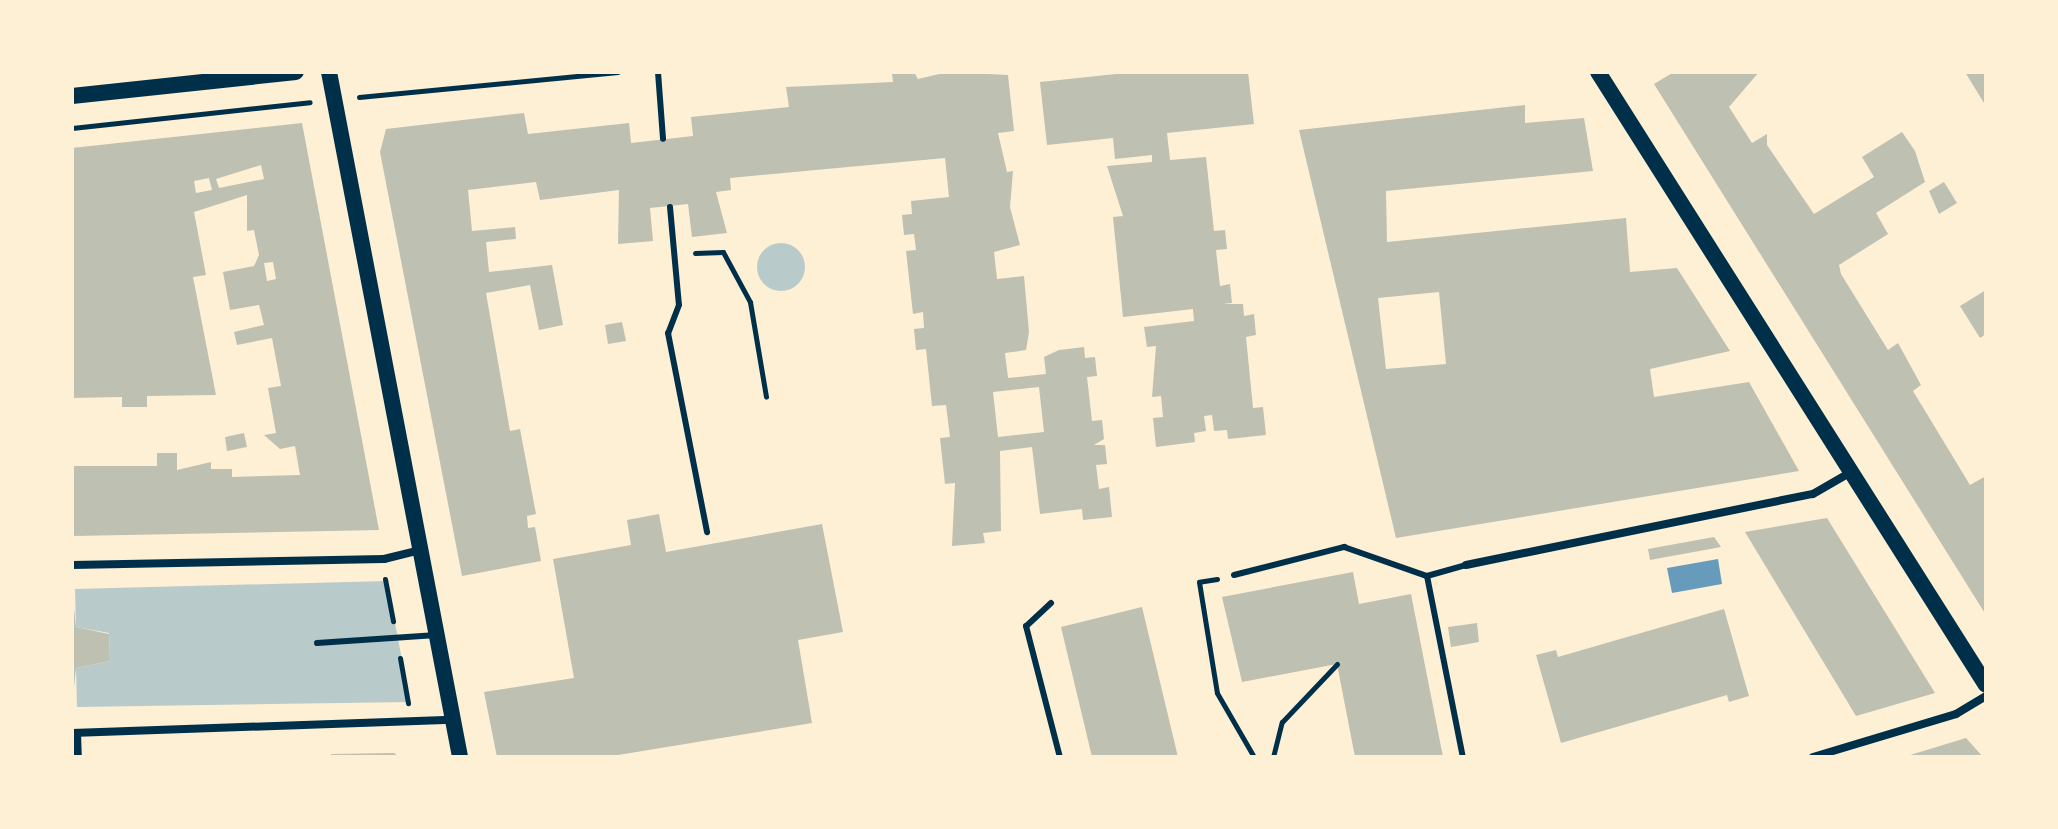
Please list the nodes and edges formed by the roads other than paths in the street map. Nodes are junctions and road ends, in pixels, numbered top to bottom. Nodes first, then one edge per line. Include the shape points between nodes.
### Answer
1 (296, 72) edge
2 (329, 72) edge
3 (658, 72) edge
4 (1598, 72) edge
5 (72, 96) edge
6 (663, 139) dead end
7 (670, 207) dead end
8 (1851, 472) junction
9 (707, 532) dead end
10 (420, 550) junction
11 (72, 565) edge
12 (1466, 565) joint
13 (1234, 575) road end
14 (1427, 576) junction
15 (1051, 603) dead end
16 (437, 635) junction
17 (317, 643) dead end
18 (1986, 685) edge
19 (1986, 696) edge
20 (453, 720) junction
21 (74, 733) edge
22 (78, 757) edge
23 (460, 757) edge
24 (1060, 757) edge
25 (1463, 757) edge
26 (1813, 757) edge

1 - 5 main road
2 - 10 main road
3 - 6 lane
4 - 8 main road
7 - 9 lane via 679,305 668,333
8 - 12 street via 1813,494
8 - 18 main road
10 - 11 street via 384,559
10 - 16 main road
12 - 14 lane
13 - 14 lane via 1344,547
14 - 25 lane
15 - 24 lane via 1026,626
16 - 17 lane
16 - 20 main road
19 - 26 street via 1956,714
20 - 21 street
20 - 23 main road
21 - 22 street

